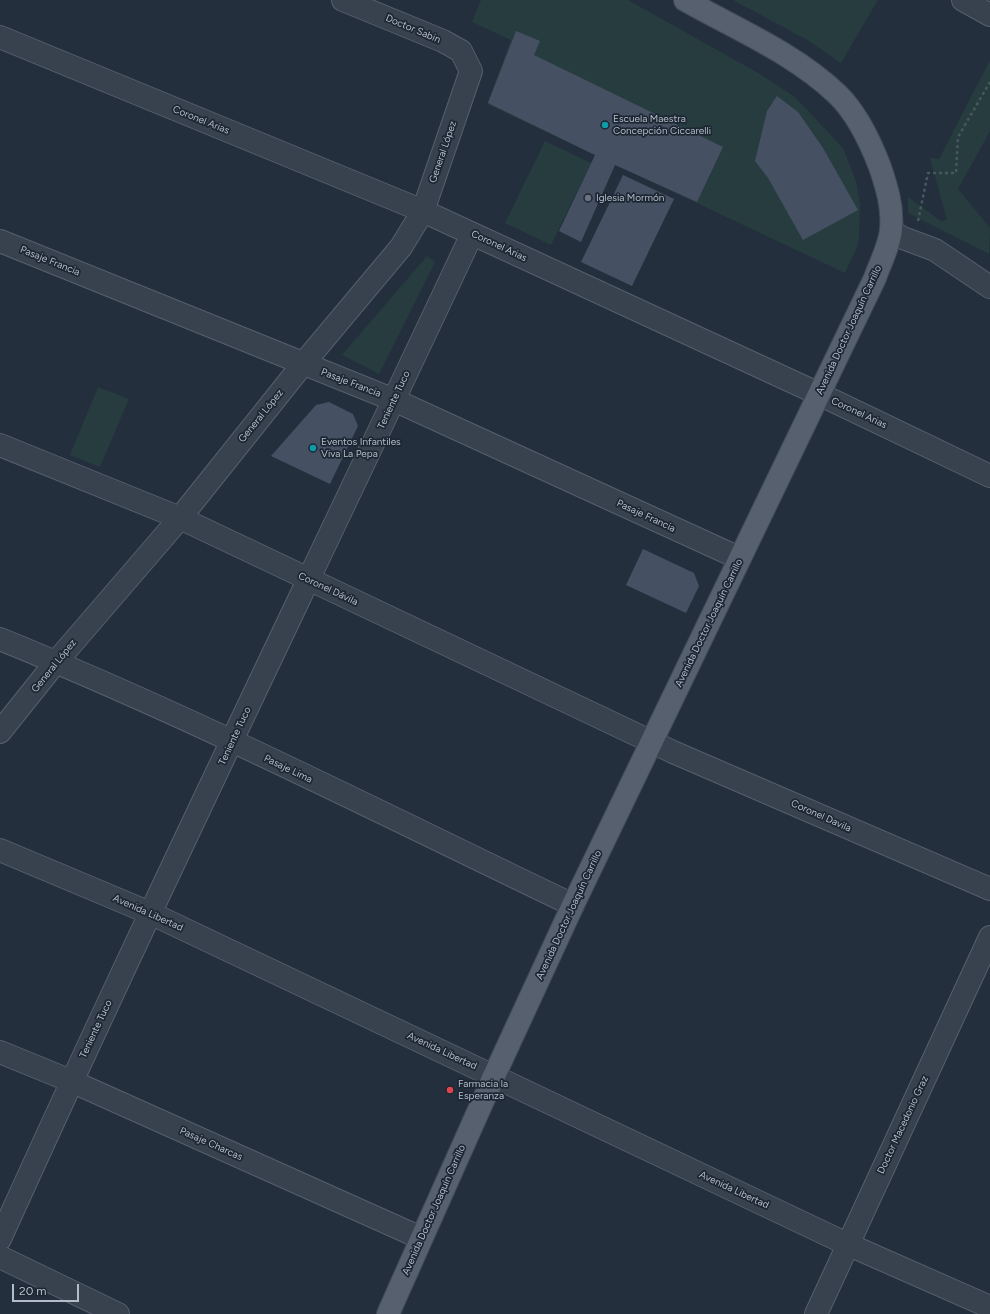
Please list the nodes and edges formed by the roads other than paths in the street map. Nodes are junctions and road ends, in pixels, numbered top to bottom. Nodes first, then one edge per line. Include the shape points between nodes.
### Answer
1 (343, 0) edge
2 (685, 0) edge
3 (963, 0) edge
4 (990, 14) edge
5 (0, 37) edge
6 (471, 71) joint
7 (423, 211) junction
8 (891, 231) junction
9 (472, 234) junction
10 (0, 241) edge
11 (990, 286) edge
12 (303, 364) junction
13 (819, 394) junction
14 (394, 400) junction
15 (0, 445) edge
16 (990, 476) edge
17 (180, 518) junction
18 (739, 558) junction
19 (308, 580) junction
20 (0, 639) edge
21 (56, 662) junction
22 (0, 732) edge
23 (652, 741) junction
24 (232, 742) junction
25 (0, 850) edge
26 (990, 890) edge
27 (572, 905) junction
28 (150, 913) junction
29 (990, 936) edge
30 (0, 1052) edge
31 (494, 1076) junction
32 (71, 1081) junction
33 (421, 1238) junction
34 (0, 1239) edge
35 (848, 1244) junction
36 (0, 1257) edge
37 (990, 1307) edge
38 (118, 1314) edge
39 (388, 1314) edge
40 (816, 1314) edge

1 - 6 street, Doctor Sabin via 461,51
2 - 8 main road, Avenida Doctor Joaquín Carrillo via 791,58 838,94 862,126 877,159 888,190
3 - 4 street
5 - 7 street, Coronel Arias
6 - 7 street, General López
7 - 9 street, Coronel Arias
7 - 12 street, General López via 401,247
8 - 11 street via 935,250
8 - 13 main road, Avenida Doctor Joaquín Carrillo via 875,278
9 - 13 street, Coronel Arias
9 - 14 street, Teniente Tuco
10 - 12 street, Pasaje Francia
12 - 14 street, Pasaje Francia
12 - 17 street, General López
13 - 16 street, Coronel Arias
13 - 18 main road, Avenida Doctor Joaquín Carrillo
14 - 18 street, Pasaje Francia
14 - 19 street, Teniente Tuco
15 - 17 street, Coronel Dávila
17 - 19 street, Coronel Dávila
17 - 21 street, General López
18 - 23 main road, Avenida Doctor Joaquín Carrillo
19 - 23 street, Coronel Dávila
19 - 24 street, Teniente Tuco
20 - 21 street, Pasaje Lima
21 - 22 street, General López
21 - 24 street, Pasaje Lima
23 - 26 street, Coronel Davila
23 - 27 main road, Avenida Doctor Joaquín Carrillo
24 - 27 street, Pasaje Lima
24 - 28 street, Teniente Tuco
25 - 28 street, Avenida Libertad
27 - 31 main road, Avenida Doctor Joaquín Carrillo
28 - 31 street, Avenida Libertad
28 - 32 street, Teniente Tuco
29 - 35 street, Doctor Macedonio Graz
30 - 32 street, Pasaje Charcas
31 - 33 main road, Avenida Doctor Joaquín Carrillo
31 - 35 street, Avenida Libertad
32 - 33 street, Pasaje Charcas
32 - 34 street, Teniente Tuco
33 - 39 main road, Avenida Doctor Joaquín Carrillo
35 - 37 street, Avenida Libertad
35 - 40 street, Doctor Macedonio Graz
36 - 38 street

